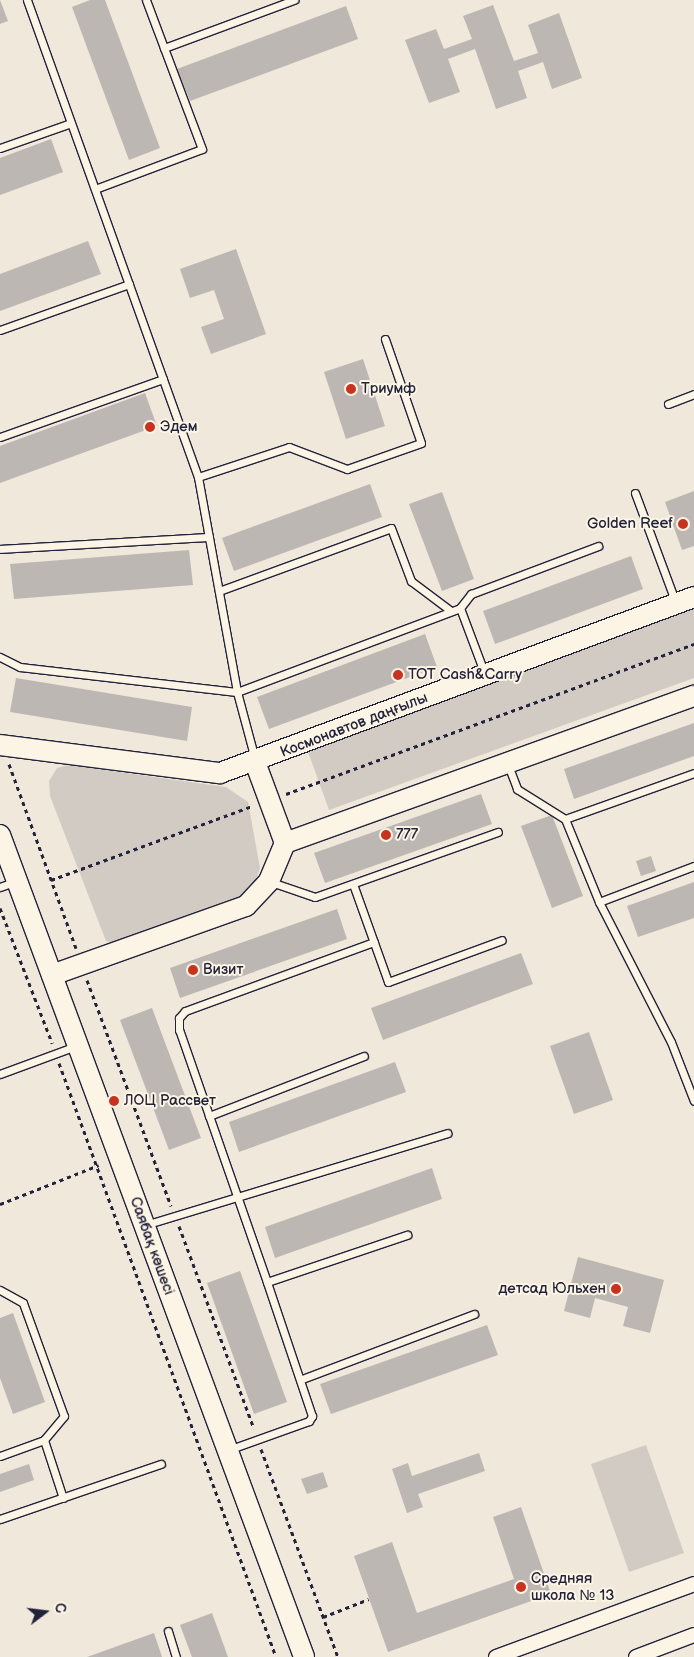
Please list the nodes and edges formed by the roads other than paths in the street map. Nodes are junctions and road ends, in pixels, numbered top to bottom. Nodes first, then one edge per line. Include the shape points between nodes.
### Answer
1 (27, 0) edge
2 (146, 0) edge
3 (294, 0) edge
4 (164, 48) junction
5 (71, 123) junction
6 (0, 148) edge
7 (95, 189) junction
8 (129, 284) junction
9 (0, 330) edge
10 (385, 339) dead end
11 (163, 378) junction
12 (694, 394) edge
13 (668, 404) dead end
14 (0, 437) edge
15 (198, 477) junction
16 (636, 493) dead end
17 (209, 537) junction
18 (598, 546) dead end
19 (0, 549) edge
20 (219, 591) junction
21 (685, 600) edge
22 (460, 608) junction
23 (451, 611) junction
24 (0, 657) edge
25 (485, 675) junction
26 (237, 692) junction
27 (694, 696) edge
28 (1, 745) edge
29 (255, 762) junction
30 (508, 763) junction
31 (694, 773) edge
32 (565, 819) junction
33 (498, 832) dead end
34 (0, 835) edge
35 (285, 843) junction
36 (694, 866) edge
37 (269, 881) junction
38 (9, 884) edge
39 (353, 884) junction
40 (599, 902) junction
41 (502, 940) dead end
42 (374, 942) junction
43 (52, 975) junction
44 (78, 1045) junction
45 (364, 1056) dead end
46 (0, 1074) edge
47 (694, 1101) edge
48 (209, 1116) junction
49 (447, 1133) dead end
50 (237, 1199) junction
51 (144, 1225) junction
52 (407, 1235) dead end
53 (267, 1282) junction
54 (0, 1290) edge
55 (474, 1314) dead end
56 (302, 1379) junction
57 (44, 1440) junction
58 (228, 1451) junction
59 (0, 1456) edge
60 (161, 1464) dead end
61 (63, 1498) junction
62 (0, 1519) edge
63 (694, 1584) edge
64 (168, 1632) dead end
65 (694, 1635) edge
66 (176, 1657) edge
67 (304, 1657) edge
68 (496, 1657) edge
69 (636, 1657) edge

1 - 5 lane
2 - 4 lane
3 - 4 lane
4 - 7 lane via 202,149
5 - 6 lane
5 - 7 lane
7 - 8 lane
8 - 9 lane
8 - 11 lane
10 - 15 lane via 421,443 347,469 289,447
11 - 14 lane
11 - 15 lane
12 - 13 lane
15 - 17 lane
16 - 21 lane
17 - 19 lane
17 - 20 lane
18 - 22 lane via 471,594
20 - 23 lane via 391,528 411,581
20 - 26 lane
21 - 25 street, Космонавтов даңғылы
22 - 23 lane
22 - 25 lane
23 - 26 lane
24 - 26 lane via 20,667
25 - 29 street, Космонавтов даңғылы
26 - 29 lane
27 - 30 street
28 - 29 street, Космонавтов даңғылы via 220,773
29 - 35 street
30 - 32 lane via 517,789
30 - 35 street
31 - 32 lane
32 - 40 lane
33 - 39 lane
34 - 38 street, Саябақ көшесі
35 - 37 street
36 - 40 lane
37 - 39 lane via 315,897
37 - 43 street via 246,906
38 - 43 street, Саябақ көшесі
39 - 42 lane
40 - 47 lane via 671,1042
41 - 42 lane via 388,982
42 - 48 lane via 185,1011 179,1018 179,1030
43 - 44 street, Саябақ көшесі
44 - 46 lane
44 - 51 street, Саябақ көшесі
45 - 48 lane
48 - 50 lane
49 - 50 lane
50 - 51 lane
50 - 53 lane
51 - 58 street, Саябақ көшесі
52 - 53 lane
53 - 56 lane
54 - 57 lane via 23,1303 64,1416
55 - 56 lane
56 - 58 lane via 312,1416 309,1421
57 - 59 lane
57 - 61 lane
58 - 67 street, Саябақ көшесі
60 - 61 lane
61 - 62 lane
63 - 68 street
64 - 66 lane
65 - 69 street

